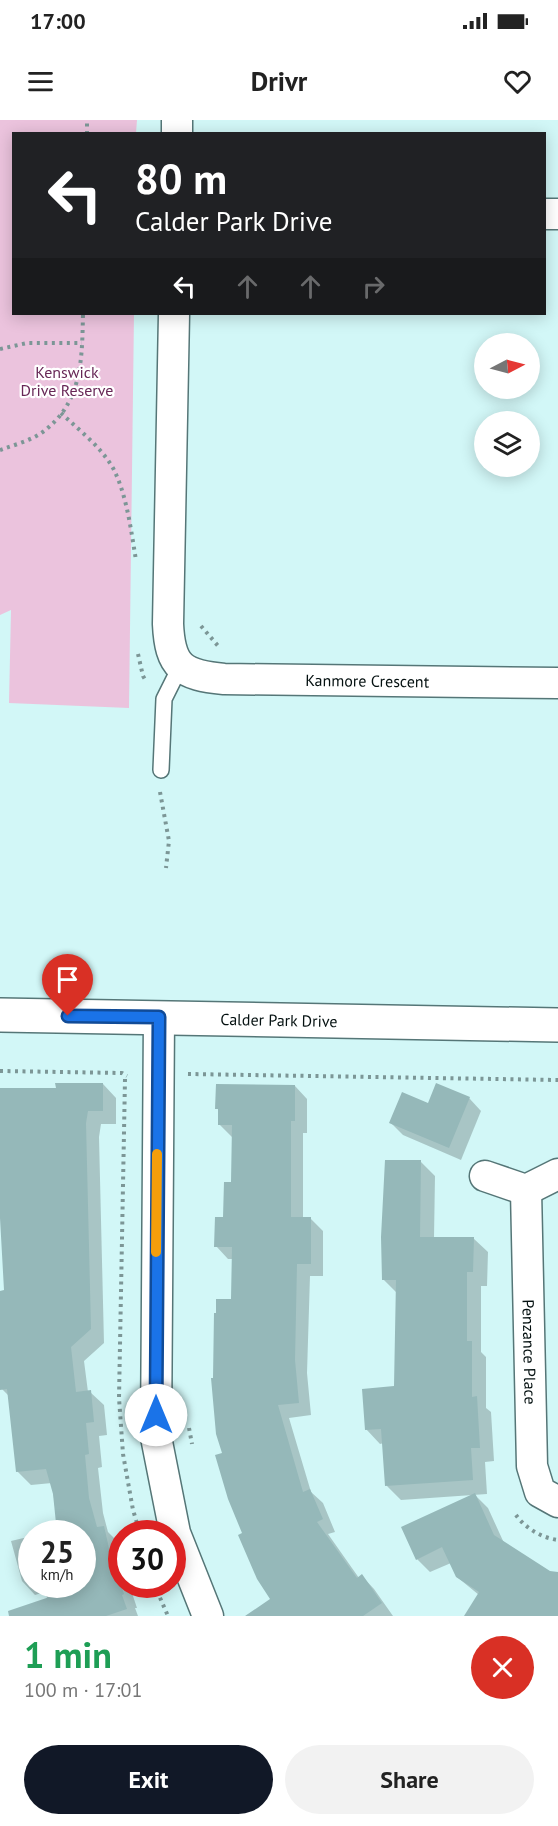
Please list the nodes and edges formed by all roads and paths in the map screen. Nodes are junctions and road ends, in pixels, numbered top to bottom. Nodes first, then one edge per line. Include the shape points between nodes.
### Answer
1 (83, 315) edge
2 (174, 315) edge
3 (82, 343) junction
4 (0, 348) edge
5 (61, 413) junction
6 (0, 450) edge
7 (137, 569) dead end
8 (201, 616) dead end
9 (230, 647) dead end
10 (180, 667) junction
11 (558, 683) edge
12 (162, 770) joint
13 (166, 868) dead end
14 (0, 1015) edge
15 (159, 1017) junction
16 (558, 1025) edge
17 (0, 1071) edge
18 (192, 1073) junction
19 (159, 1076) junction
20 (558, 1080) edge
21 (192, 1085) dead end
22 (558, 1174) edge
23 (485, 1176) dead end
24 (526, 1190) junction
25 (189, 1427) dead end
26 (193, 1450) dead end
27 (558, 1502) edge
28 (160, 1598) edge
29 (168, 1616) edge
30 (208, 1616) edge

1 - 3 path
2 - 10 street via 168,624 169,642
3 - 4 path via 27,343
3 - 5 path via 77,384
5 - 6 path via 50,427 28,441
5 - 7 path via 113,468 123,495
8 - 9 path via 201,628 220,647
10 - 11 street, Kanmore Crescent via 191,674 224,679
10 - 12 lane via 164,699
12 - 13 path via 160,794 169,841
14 - 15 street, Calder Park Drive
15 - 16 street, Calder Park Drive
15 - 19 street
17 - 19 path
18 - 19 path
18 - 20 path
18 - 21 path
19 - 30 street via 156,1437 175,1533
22 - 24 street
23 - 24 street
24 - 27 street, Penzance Place via 532,1466 540,1492
25 - 26 path
28 - 29 path

